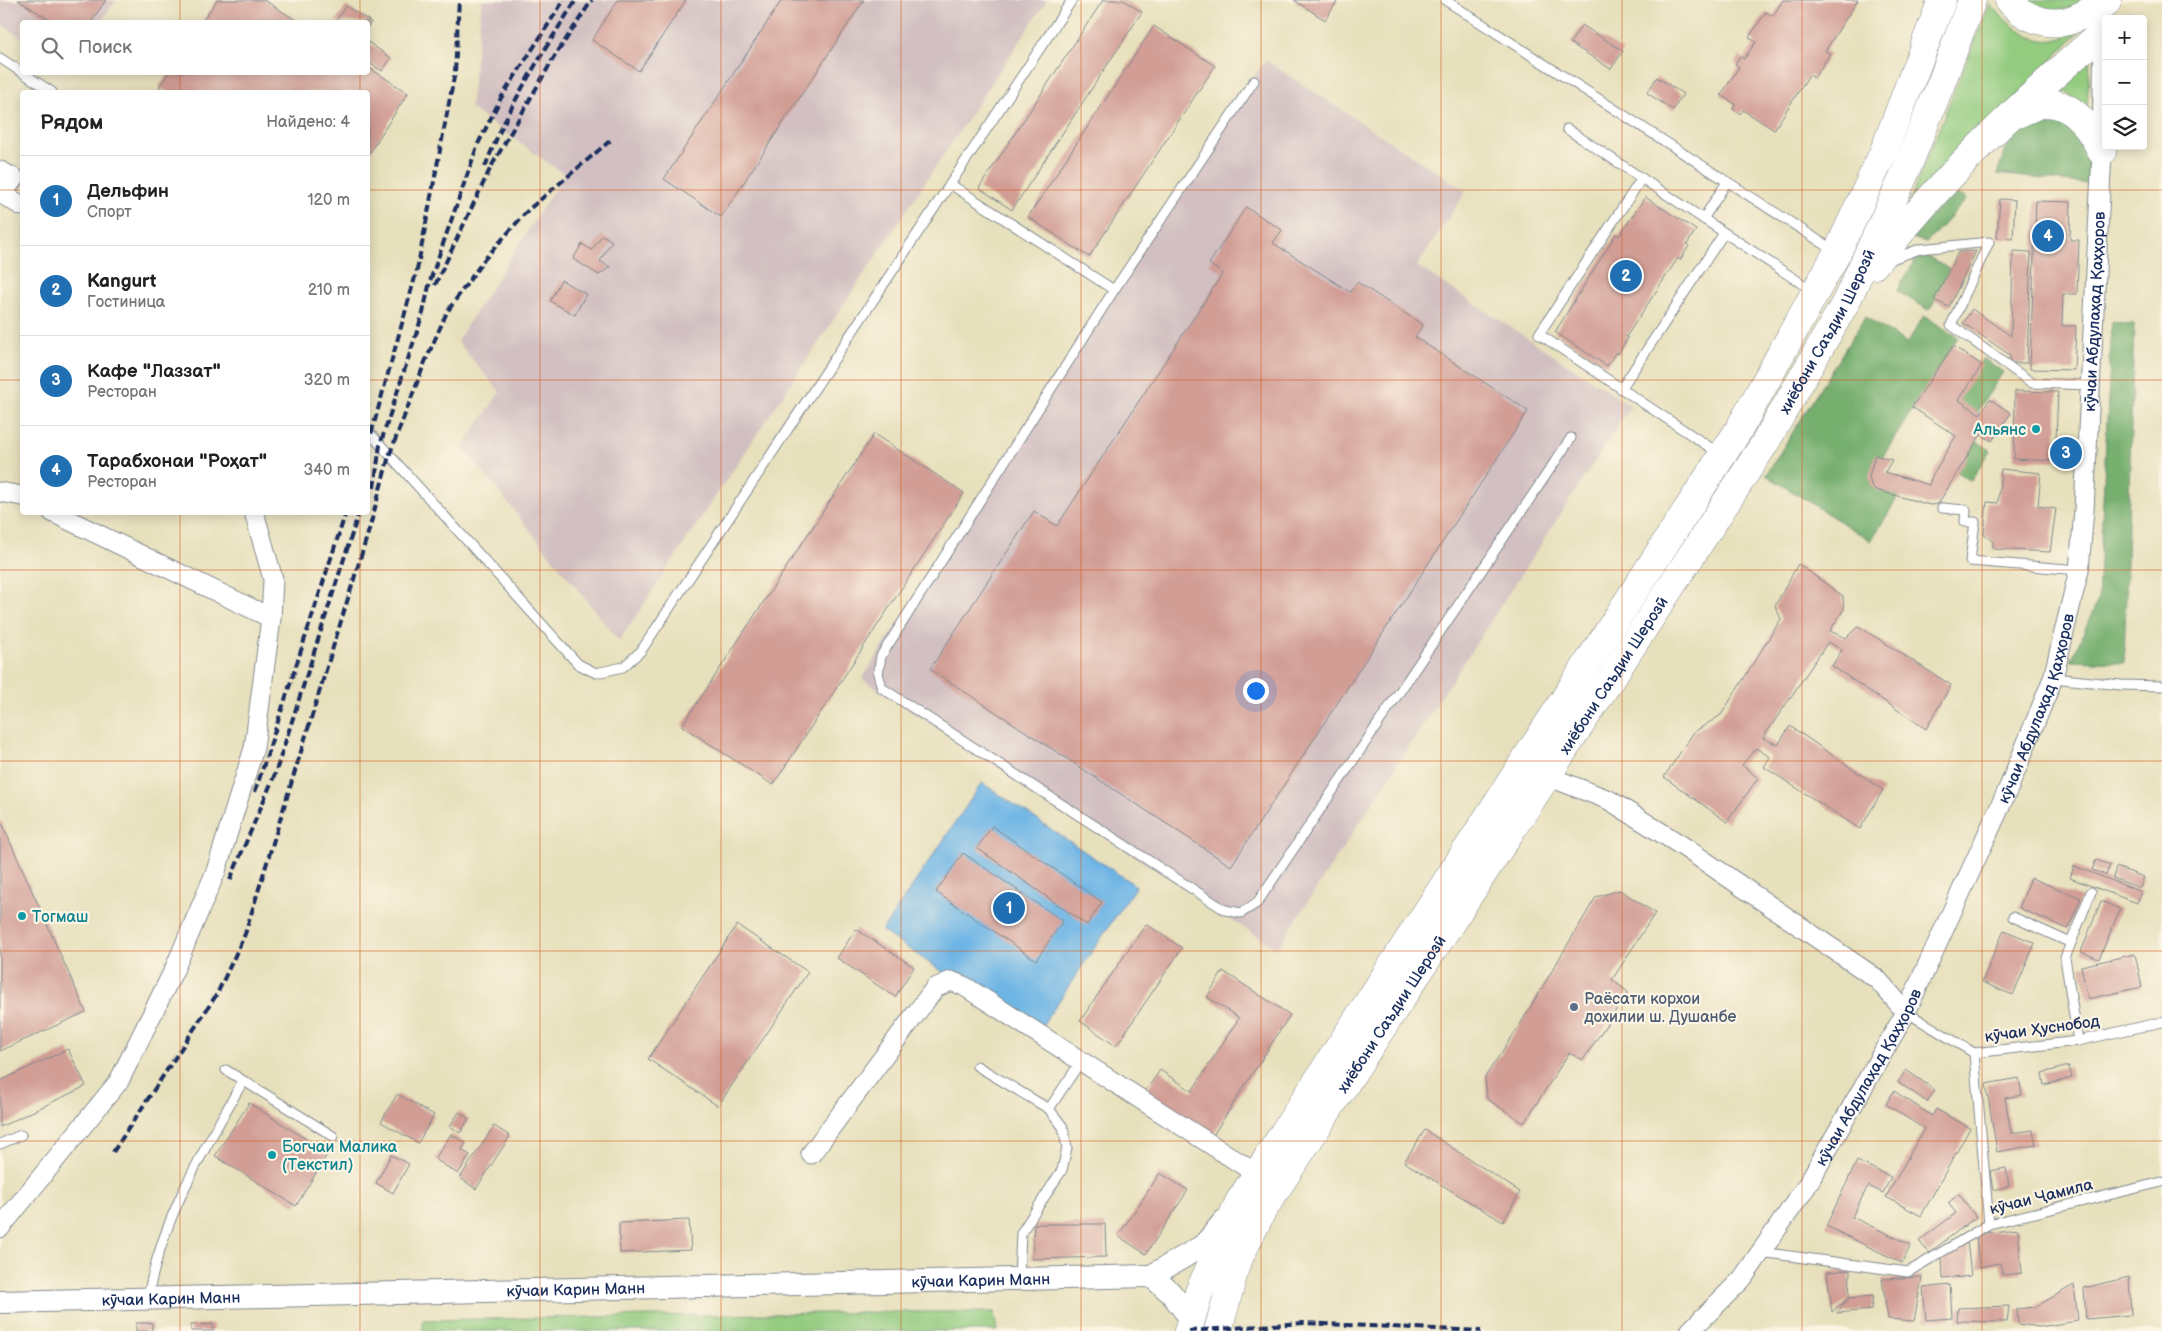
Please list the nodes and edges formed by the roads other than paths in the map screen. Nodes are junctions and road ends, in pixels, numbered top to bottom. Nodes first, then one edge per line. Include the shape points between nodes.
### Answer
1 (1072, 0) edge
2 (1444, 0) edge
3 (1942, 0) edge
4 (1972, 0) edge
5 (2009, 0) edge
6 (2107, 1) edge
7 (2105, 15) edge
8 (2102, 33) edge
9 (0, 58) edge
10 (2103, 60) edge
11 (20, 71) edge
12 (26, 75) edge
13 (1254, 81) dead end
14 (49, 90) edge
15 (2011, 117) junction
16 (1567, 129) dead end
17 (2102, 152) junction
18 (0, 171) edge
19 (1642, 178) junction
20 (1728, 182) junction
21 (950, 184) junction
22 (20, 205) edge
23 (1703, 219) junction
24 (1724, 233) junction
25 (1837, 253) junction
26 (1875, 265) junction
27 (1114, 290) junction
28 (1815, 292) junction
29 (1846, 302) junction
30 (2091, 385) junction
31 (1621, 389) junction
32 (370, 433) edge
33 (1571, 438) dead end
34 (1722, 455) junction
35 (0, 492) edge
36 (20, 496) edge
37 (1942, 508) dead end
38 (58, 515) edge
39 (255, 515) edge
40 (2079, 570) junction
41 (271, 618) junction
42 (2053, 678) junction
43 (2162, 686) edge
44 (1547, 776) junction
45 (2091, 892) dead end
46 (2013, 917) dead end
47 (2071, 943) junction
48 (1906, 1012) junction
49 (2162, 1022) edge
50 (2078, 1041) junction
51 (1974, 1053) junction
52 (1080, 1061) junction
53 (977, 1066) dead end
54 (226, 1070) dead end
55 (243, 1081) junction
56 (1049, 1109) junction
57 (21, 1135) dead end
58 (334, 1136) dead end
59 (0, 1144) edge
60 (811, 1154) dead end
61 (1257, 1174) junction
62 (2162, 1182) edge
63 (1238, 1202) junction
64 (1989, 1224) junction
65 (0, 1228) edge
66 (1760, 1252) junction
67 (1151, 1276) junction
68 (1019, 1278) junction
69 (148, 1298) junction
70 (0, 1302) edge
71 (1190, 1325) edge
72 (1218, 1331) edge
73 (1690, 1331) edge

1 - 21 lane
2 - 20 lane
3 - 25 highway, хиёбони Саъдии Шерозӣ via 1884,151
4 - 29 highway, хиёбони Саъдии Шерозӣ via 1902,180
5 - 6 highway via 2028,17 2047,22 2068,20
6 - 7 street, кӯчаи Абдулаҳад Қаҳҳоров
8 - 15 highway
9 - 11 lane
10 - 17 street, кӯчаи Абдулаҳад Қаҳҳоров
12 - 14 lane
13 - 27 lane
15 - 17 highway via 2046,103 2069,109 2090,128
15 - 26 highway via 1947,180
16 - 19 lane
17 - 30 street, кӯчаи Абдулаҳад Қаҳҳоров
18 - 22 street via 14,178 2,194
19 - 23 lane
19 - 31 lane via 1539,334
20 - 23 lane
20 - 25 lane
21 - 27 lane
21 - 32 lane via 641,650 623,667 596,673 578,664
23 - 24 lane
24 - 28 lane
24 - 31 lane
25 - 28 highway, хиёбони Саъдии Шерозӣ
26 - 29 highway
26 - 30 lane via 1920,249 1989,242 1951,325 2032,383
27 - 33 lane via 881,656 878,674 882,688 1225,910 1241,913 1257,903
28 - 34 highway, хиёбони Саъдии Шерозӣ
29 - 44 highway, хиёбони Саъдии Шерозӣ via 1765,444
30 - 40 street, кӯчаи Абдулаҳад Қаҳҳоров
31 - 34 lane
34 - 61 highway, хиёбони Саъдии Шерозӣ
35 - 36 street
37 - 40 lane via 1966,510 1965,522 1974,522 1970,561
38 - 41 street
39 - 41 street via 273,579
40 - 42 street, кӯчаи Абдулаҳад Қаҳҳоров
41 - 65 street via 254,748 216,871 174,970 119,1081
42 - 43 lane
42 - 48 street, кӯчаи Абдулаҳад Қаҳҳоров via 2009,787
44 - 48 street via 1609,800 1684,847 1877,979
44 - 72 highway, хиёбони Саъдии Шерозӣ via 1262,1211 1236,1264
45 - 47 lane
46 - 47 lane
47 - 50 lane via 2065,958
48 - 51 lane, кӯчаи Ҳуснобод
48 - 66 street, кӯчаи Абдулаҳад Қаҳҳоров via 1806,1187
49 - 50 lane, кӯчаи Ҳуснобод
50 - 51 lane, кӯчаи Ҳуснобод
51 - 64 lane
52 - 56 lane
52 - 60 street via 964,986 951,982 935,988
52 - 61 street
53 - 56 lane
54 - 55 lane
55 - 58 lane
55 - 69 lane via 189,1176 153,1266
56 - 68 lane via 1063,1127 1065,1155 1062,1170 1021,1232
57 - 59 lane
61 - 63 highway, хиёбони Саъдии Шерозӣ
62 - 64 lane, кӯчаи Ҷамила
63 - 67 street, кӯчаи Карин Манн via 1204,1245
63 - 71 highway, хиёбони Саъдии Шерозӣ via 1200,1292
64 - 66 lane, кӯчаи Ҷамила via 1908,1272
66 - 73 street, кӯчаи Абдулаҳад Қаҳҳоров via 1742,1278
67 - 68 street, кӯчаи Карин Манн
67 - 71 street via 1170,1292
68 - 69 street, кӯчаи Карин Манн
69 - 70 street, кӯчаи Карин Манн

